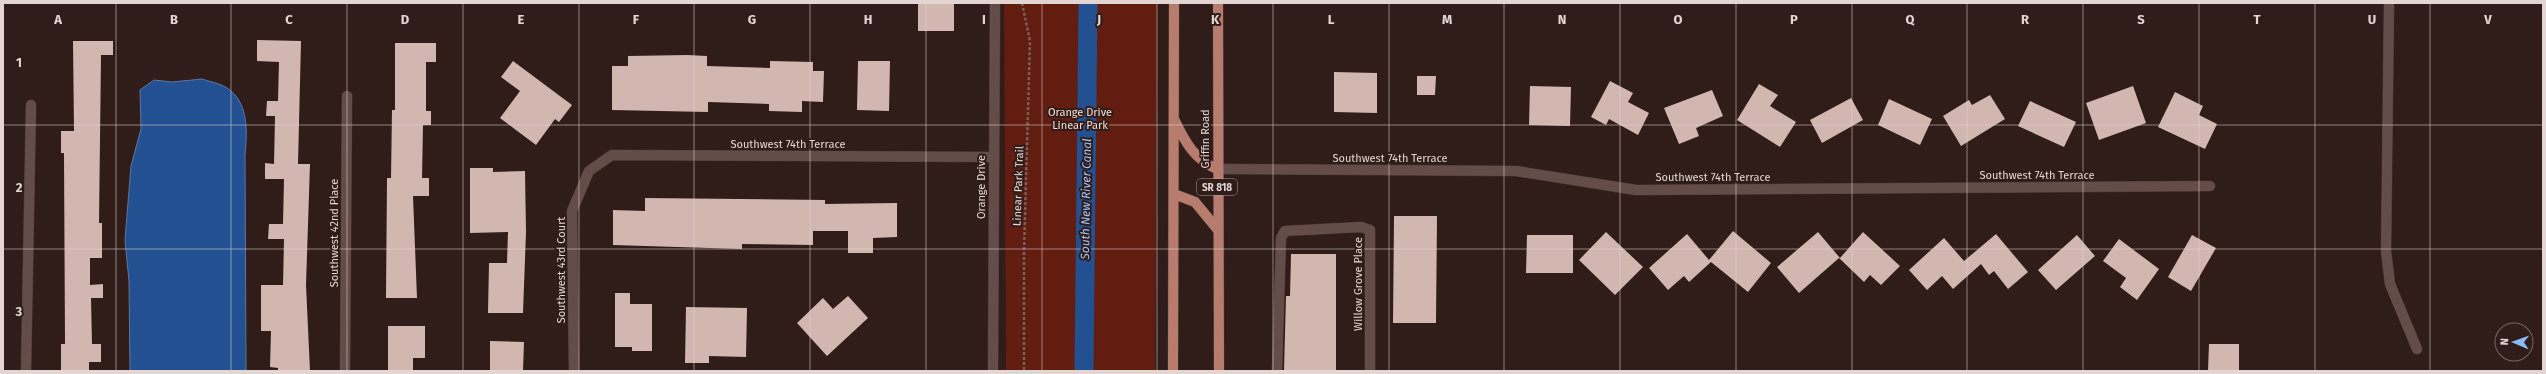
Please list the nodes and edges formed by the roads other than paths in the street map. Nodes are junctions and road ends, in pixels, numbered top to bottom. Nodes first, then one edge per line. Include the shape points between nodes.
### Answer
1 (995, 3) edge
2 (1174, 3) edge
3 (1218, 3) edge
4 (2389, 3) edge
5 (347, 96) dead end
6 (31, 105) dead end
7 (1174, 117) junction
8 (993, 157) junction
9 (1217, 169) junction
10 (589, 171) joint
11 (2210, 186) dead end
12 (1174, 194) junction
13 (1218, 230) junction
14 (2417, 349) dead end
15 (26, 371) edge
16 (345, 371) edge
17 (574, 371) edge
18 (993, 371) edge
19 (1173, 371) edge
20 (1219, 371) edge
21 (1277, 371) edge
22 (1370, 371) edge

1 - 8 street, Orange Drive
2 - 7 main road
3 - 9 main road, Griffin Road / SR 818
4 - 14 street via 2386,251 2390,284
5 - 16 street, Southwest 42nd Place
6 - 15 street
7 - 9 main road via 1196,156
7 - 12 main road
8 - 10 street, Southwest 74th Terrace via 612,155
8 - 18 street, Orange Drive
9 - 11 street, Southwest 74th Terrace via 1516,171 1636,190
9 - 13 main road, Griffin Road / SR 818
10 - 17 street, Southwest 43rd Court via 572,211
12 - 13 main road via 1195,202
12 - 19 main road
13 - 20 main road, Griffin Road / SR 818
21 - 22 street, Willow Grove Place via 1281,238 1285,231 1360,227 1370,230

